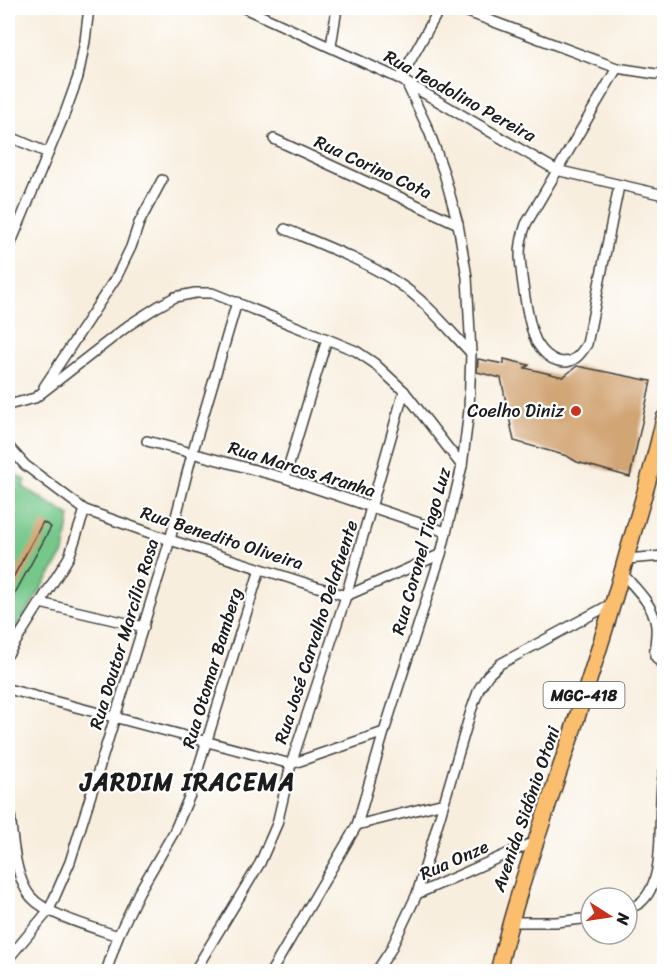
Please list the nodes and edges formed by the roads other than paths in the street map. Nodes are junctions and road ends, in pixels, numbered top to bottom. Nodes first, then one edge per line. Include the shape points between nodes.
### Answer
1 (89, 8) edge
2 (244, 8) edge
3 (337, 8) edge
4 (440, 8) edge
5 (457, 8) edge
6 (331, 46) junction
7 (618, 68) junction
8 (664, 73) edge
9 (403, 80) junction
10 (8, 136) edge
11 (274, 139) dead end
12 (48, 153) junction
13 (556, 170) junction
14 (162, 180) dead end
15 (619, 186) junction
16 (664, 195) edge
17 (459, 224) junction
18 (285, 229) dead end
19 (8, 250) edge
20 (237, 302) junction
21 (327, 339) junction
22 (471, 353) junction
23 (404, 391) junction
24 (35, 398) junction
25 (8, 405) edge
26 (664, 418) edge
27 (147, 441) dead end
28 (8, 446) edge
29 (192, 454) junction
30 (462, 466) junction
31 (285, 478) junction
32 (372, 508) junction
33 (85, 510) junction
34 (446, 532) junction
35 (170, 540) junction
36 (441, 554) junction
37 (664, 556) edge
38 (624, 566) junction
39 (260, 569) junction
40 (346, 596) junction
41 (40, 603) junction
42 (613, 603) junction
43 (144, 627) junction
44 (8, 654) edge
45 (664, 667) edge
46 (8, 689) edge
47 (115, 718) junction
48 (384, 732) junction
49 (206, 743) junction
50 (291, 764) junction
51 (664, 772) edge
52 (8, 795) edge
53 (444, 803) junction
54 (357, 825) junction
55 (536, 841) junction
56 (417, 894) junction
57 (639, 903) edge
58 (48, 910) junction
59 (579, 919) edge
60 (509, 922) junction
61 (117, 936) junction
62 (8, 959) edge
63 (106, 972) edge
64 (194, 972) edge
65 (271, 972) edge
66 (375, 972) edge
67 (498, 972) edge

1 - 12 street via 78,77
2 - 6 street, Rua Teodolino Pereira
3 - 6 street
4 - 9 street
5 - 7 street
6 - 9 street, Rua Teodolino Pereira
7 - 8 street
7 - 13 street
9 - 13 street, Rua Teodolino Pereira
9 - 17 street, Rua Coronel Tiago Luz via 429,131
10 - 12 street
11 - 17 street, Rua Corino Cota
12 - 19 street
13 - 15 street, Rua Teodolino Pereira
13 - 15 street via 520,240 522,278 536,341 555,361 566,363 578,358 587,344
14 - 24 street via 117,276
15 - 16 street, Rua Teodolino Pereira
17 - 22 street, Rua Coronel Tiago Luz via 467,277
18 - 22 street via 397,282 419,298
20 - 21 street
20 - 24 street via 212,293 175,297 129,325
20 - 29 street, Rua Doutor Marcílio Rosa
21 - 23 street via 374,363
21 - 31 street
22 - 30 street, Rua Coronel Tiago Luz
23 - 30 street
23 - 32 street, Rua José Carvalho Delafuente
24 - 25 street
26 - 38 main road, Avenida Sidônio Otoni / MGC-418 via 654,468
27 - 29 street, Rua Marcos Aranha
28 - 33 street, Rua Benedito Oliveira via 25,465
29 - 31 street, Rua Marcos Aranha
29 - 35 street, Rua Doutor Marcílio Rosa
30 - 34 street, Rua Coronel Tiago Luz
31 - 32 street, Rua Marcos Aranha
32 - 34 street, Rua Marcos Aranha
32 - 40 street, Rua José Carvalho Delafuente
33 - 35 street, Rua Benedito Oliveira
33 - 41 street via 69,557
34 - 36 street, Rua Coronel Tiago Luz
35 - 39 street, Rua Benedito Oliveira
35 - 43 street, Rua Doutor Marcílio Rosa
36 - 40 street
36 - 48 street, Rua Coronel Tiago Luz
37 - 38 street
38 - 42 main road, Avenida Sidônio Otoni / MGC-418
38 - 45 street via 652,611 656,656
39 - 40 street, Rua Benedito Oliveira
39 - 49 street, Rua Otomar Bamberg
40 - 50 street, Rua José Carvalho Delafuente
41 - 43 street
41 - 44 street
42 - 53 street via 518,652 488,675 471,711
42 - 55 main road, Avenida Sidônio Otoni / MGC-418
43 - 47 street, Rua Doutor Marcílio Rosa
46 - 47 street
47 - 49 street
47 - 58 street, Rua Doutor Marcílio Rosa via 70,862
48 - 50 street
48 - 54 street, Rua Coronel Tiago Luz
49 - 50 street
49 - 61 street, Rua Otomar Bamberg via 174,832
50 - 64 street, Rua José Carvalho Delafuente via 277,824 260,863
51 - 57 street via 657,867 649,891
52 - 58 street via 24,888
53 - 54 street
53 - 56 street
54 - 65 street, Rua Coronel Tiago Luz
55 - 56 street, Rua Onze
55 - 60 main road, Avenida Sidônio Otoni / MGC-418
56 - 66 street
58 - 61 street
58 - 62 street, Rua Doutor Marcílio Rosa
59 - 60 street
60 - 67 main road, Avenida Sidônio Otoni / MGC-418
61 - 63 street, Rua Otomar Bamberg

